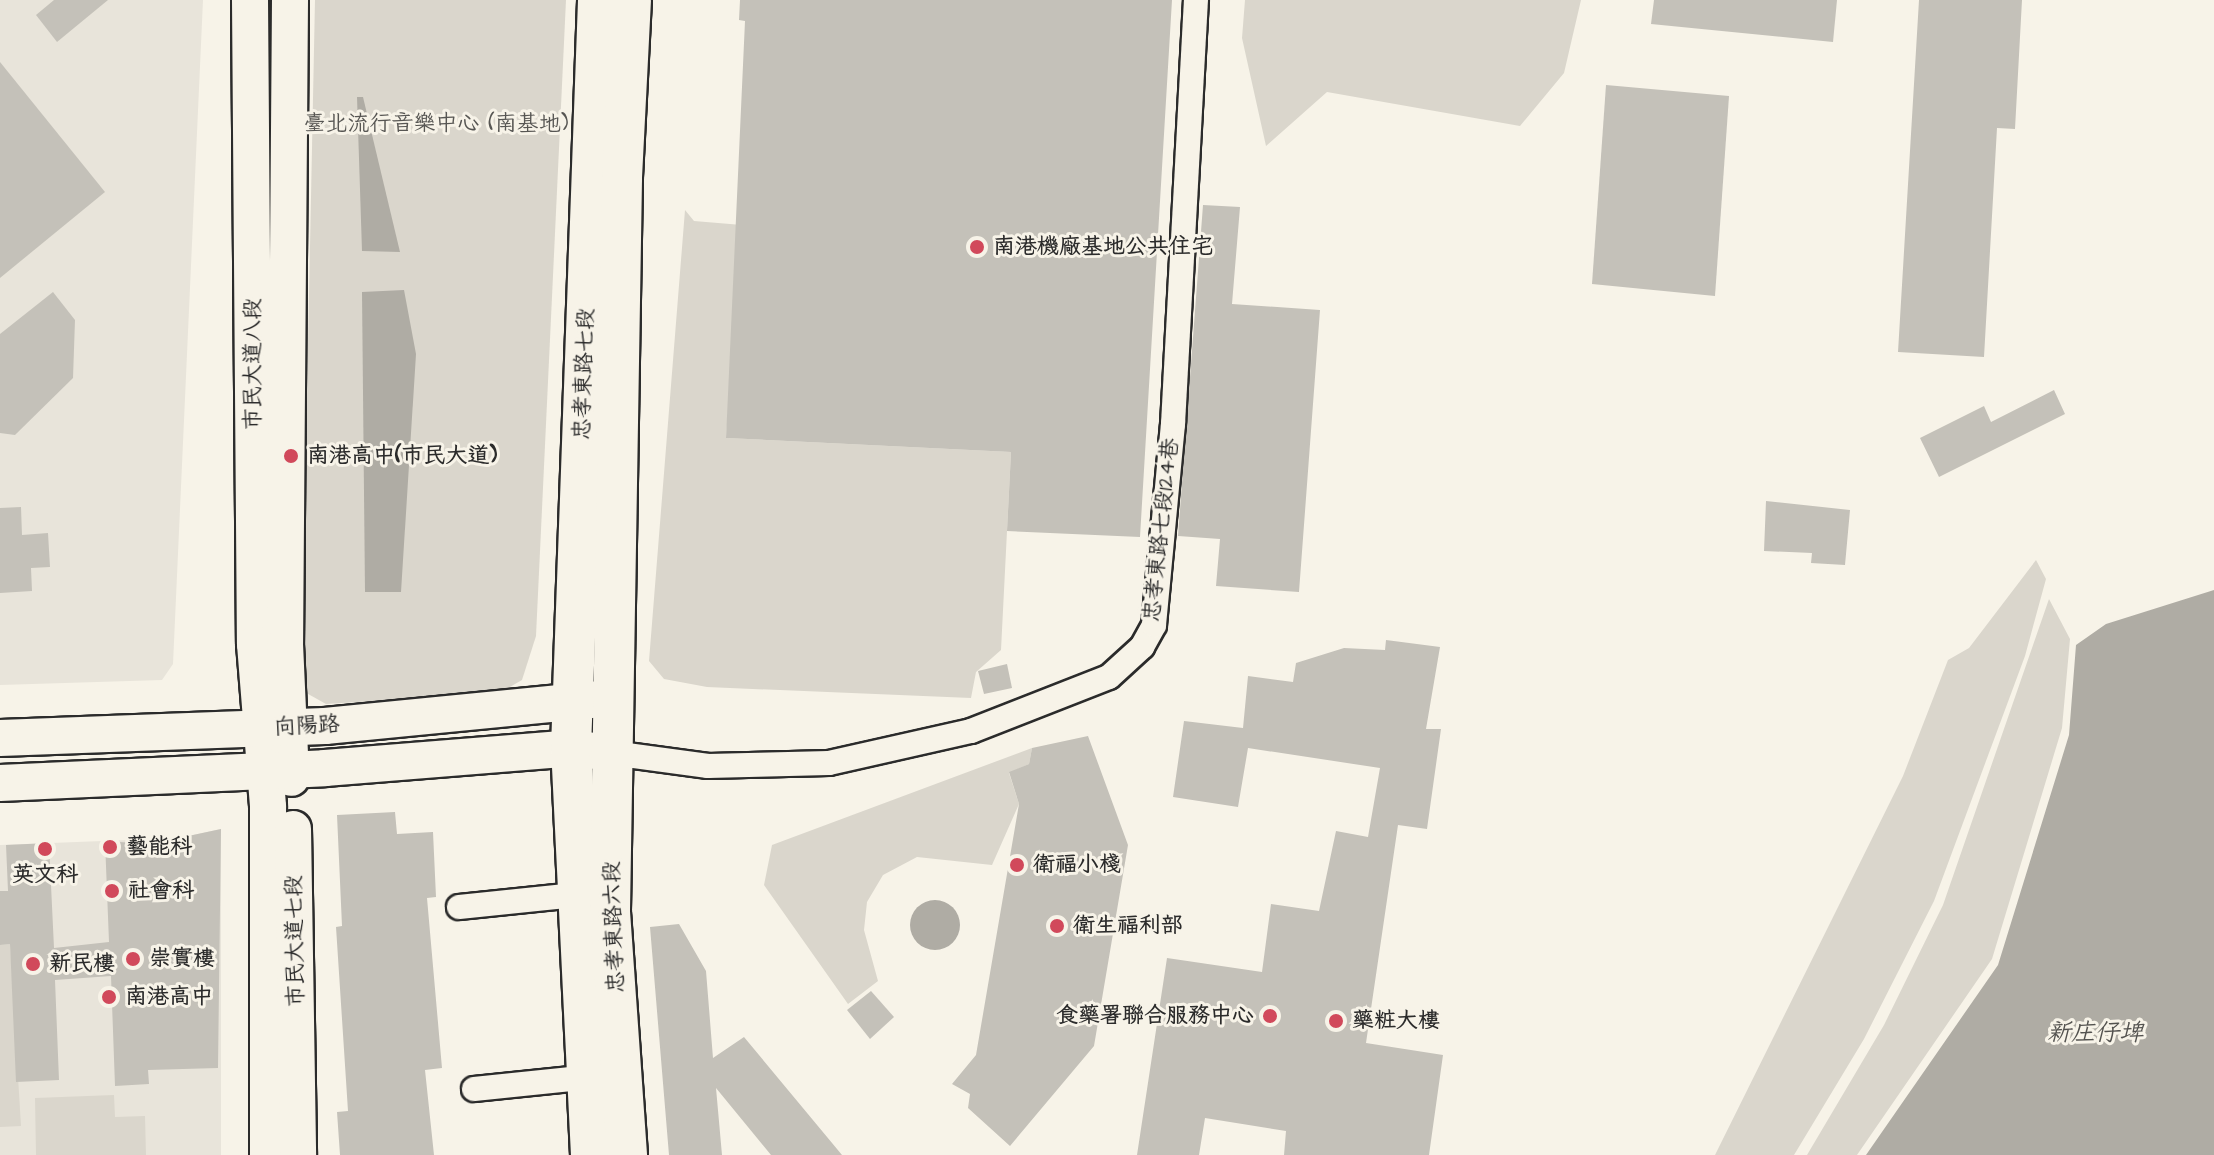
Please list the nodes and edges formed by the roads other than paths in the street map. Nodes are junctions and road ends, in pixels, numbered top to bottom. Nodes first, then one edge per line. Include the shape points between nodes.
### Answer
1 (250, 0) edge
2 (290, 0) edge
3 (598, 0) edge
4 (631, 0) edge
5 (1196, 0) edge
6 (613, 699) junction
7 (574, 701) junction
8 (276, 727) junction
9 (0, 738) edge
10 (571, 748) junction
11 (612, 753) junction
12 (279, 770) junction
13 (0, 783) edge
14 (575, 895) junction
15 (459, 907) dead end
16 (590, 1077) junction
17 (474, 1089) dead end
18 (268, 1155) edge
19 (298, 1155) edge
20 (591, 1155) edge
21 (627, 1155) edge

1 - 8 street, 市民大道八段 via 255,644
2 - 8 street, 市民大道八段
3 - 7 main road, 忠孝東路七段
4 - 6 main road, 忠孝東路七段
5 - 11 street, 忠孝東路七段124巷 via 1173,424 1154,625 1142,647 1109,677 971,731 829,763 708,766
6 - 7 street, 向陽路
6 - 11 main road, 忠孝東路六段
7 - 8 street, 向陽路
7 - 10 main road, 忠孝東路七段
8 - 9 street, 向陽路
8 - 12 street, 市民大道七段
10 - 11 street, 向陽路
10 - 12 street, 向陽路
10 - 14 main road, 忠孝東路六段
11 - 21 main road, 忠孝東路六段 via 610,910
12 - 13 street, 向陽路
12 - 18 street, 市民大道七段
12 - 19 street, 市民大道七段
14 - 15 street
14 - 16 main road, 忠孝東路六段
16 - 17 street
16 - 20 main road, 忠孝東路六段

